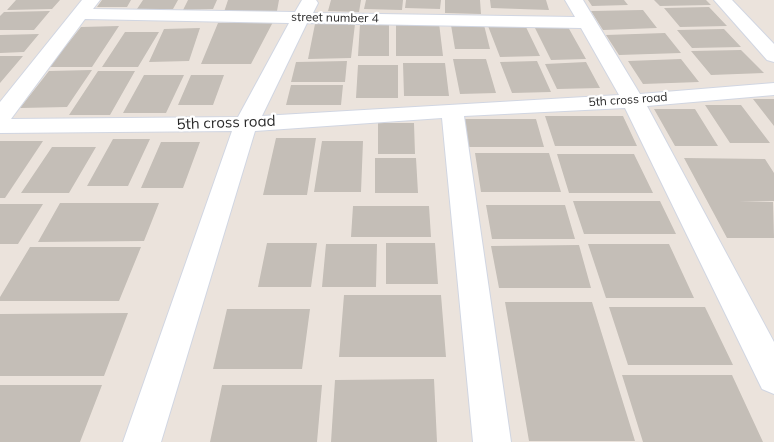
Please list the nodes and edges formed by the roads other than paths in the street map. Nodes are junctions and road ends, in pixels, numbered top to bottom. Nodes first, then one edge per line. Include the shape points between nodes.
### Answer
1 (574, 0) edge
2 (723, 0) edge
3 (86, 7) edge
4 (306, 9) edge
5 (589, 23) junction
6 (774, 56) edge
7 (774, 89) edge
8 (633, 101) junction
9 (452, 110) junction
10 (0, 117) edge
11 (246, 124) junction
12 (0, 126) edge
13 (774, 377) edge
14 (142, 442) edge
15 (492, 442) edge

1 - 5 street
2 - 6 street
3 - 4 street, street number 4
3 - 10 street
4 - 5 street, street number 4
4 - 11 street
5 - 8 street
7 - 8 street, 5th cross road
8 - 9 street, 5th cross road
8 - 13 street
9 - 11 street, 5th cross road
9 - 15 street
11 - 12 street, 5th cross road
11 - 14 street

